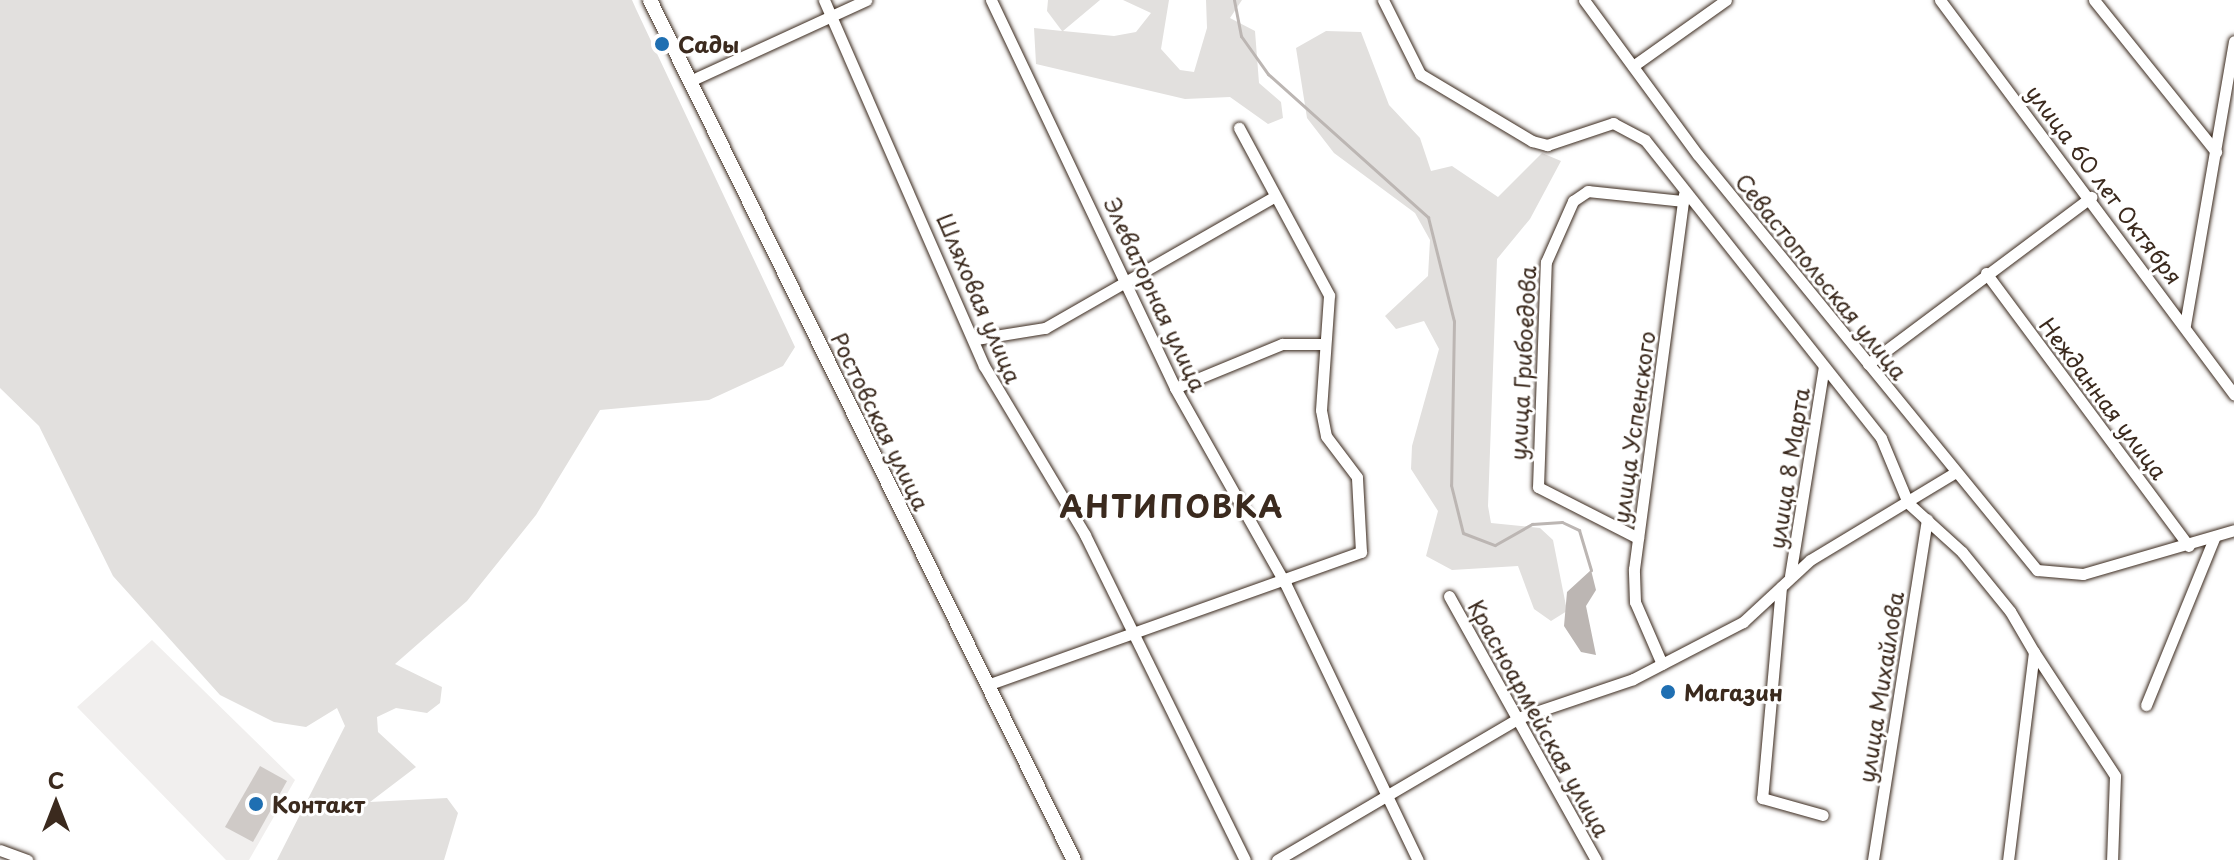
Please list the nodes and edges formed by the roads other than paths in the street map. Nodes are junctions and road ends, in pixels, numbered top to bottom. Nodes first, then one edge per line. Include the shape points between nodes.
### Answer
1 (650, 0) edge
2 (824, 0) edge
3 (866, 0) edge
4 (991, 0) edge
5 (1383, 0) edge
6 (1584, 0) edge
7 (1726, 0) edge
8 (1940, 0) edge
9 (2094, 0) edge
10 (831, 15) junction
11 (2234, 41) edge
12 (1633, 66) junction
13 (690, 81) junction
14 (1239, 128) dead end
15 (2216, 152) junction
16 (1684, 195) junction
17 (2091, 197) junction
18 (1272, 198) junction
19 (1986, 273) junction
20 (1128, 279) junction
21 (2185, 325) junction
22 (976, 339) junction
23 (1321, 344) junction
24 (1868, 364) junction
25 (1824, 367) junction
26 (1175, 388) junction
27 (2234, 395) edge
28 (1954, 473) junction
29 (1908, 503) junction
30 (1927, 519) junction
31 (2234, 530) edge
32 (1638, 538) junction
33 (2214, 538) junction
34 (2189, 546) junction
35 (1790, 576) junction
36 (1286, 585) junction
37 (1781, 587) junction
38 (1449, 596) dead end
39 (1133, 637) junction
40 (2034, 652) junction
41 (1662, 664) junction
42 (987, 685) junction
43 (2146, 705) dead end
44 (1521, 717) junction
45 (1385, 797) junction
46 (1823, 815) dead end
47 (0, 850) edge
48 (27, 860) edge
49 (1074, 860) edge
50 (1245, 860) edge
51 (1277, 860) edge
52 (1418, 860) edge
53 (1596, 860) edge
54 (1873, 860) edge
55 (2008, 860) edge
56 (2112, 860) edge

1 - 13 main road, Ростовская улица
2 - 10 street, Шляховая улица
3 - 10 street
4 - 20 street, Элеваторная улица
5 - 16 street via 1420,74 1540,144 1622,124
6 - 12 street, Севастопольская улица
7 - 12 street
8 - 17 street, улица 60 лет Октября
9 - 15 street
10 - 13 street
10 - 22 street, Шляховая улица
11 - 15 street
12 - 24 street, Севастопольская улица
13 - 42 main road, Ростовская улица
14 - 18 street
15 - 21 street
16 - 25 street
16 - 32 street, улица Успенского
16 - 32 street, улица Грибоедова via 1588,191 1573,201 1546,262 1538,487
17 - 19 street
17 - 21 street, улица 60 лет Октября
18 - 20 street
18 - 23 street via 1327,288
19 - 24 street
19 - 34 street, Нежданная улица
20 - 22 street via 1045,328
20 - 26 street, Элеваторная улица
21 - 27 street, улица 60 лет Октября
22 - 39 street, Шляховая улица via 996,389 1085,535
23 - 26 street via 1282,344
23 - 36 street via 1326,436 1357,477 1363,545 1357,556
24 - 28 street, Севастопольская улица
25 - 29 street via 1881,438
25 - 35 street, улица 8 Марта
26 - 36 street, Элеваторная улица
28 - 29 street
28 - 34 street, Севастопольская улица via 2037,570 2083,574
29 - 30 street
29 - 35 street
30 - 40 street via 1962,552
30 - 54 street, улица Михайлова
31 - 33 street
32 - 41 street, улица Успенского via 1635,602
33 - 34 street
33 - 43 street
35 - 37 street
36 - 39 street
36 - 45 street, Элеваторная улица
37 - 41 street via 1743,622
37 - 46 street via 1762,798
38 - 44 street, Красноармейская улица
39 - 42 street
39 - 50 street, Шляховая улица
40 - 55 street
40 - 56 street via 2115,776
41 - 44 street
42 - 49 main road, Ростовская улица
44 - 45 street
44 - 53 street, Красноармейская улица
45 - 51 street
45 - 52 street, Элеваторная улица
47 - 48 street

